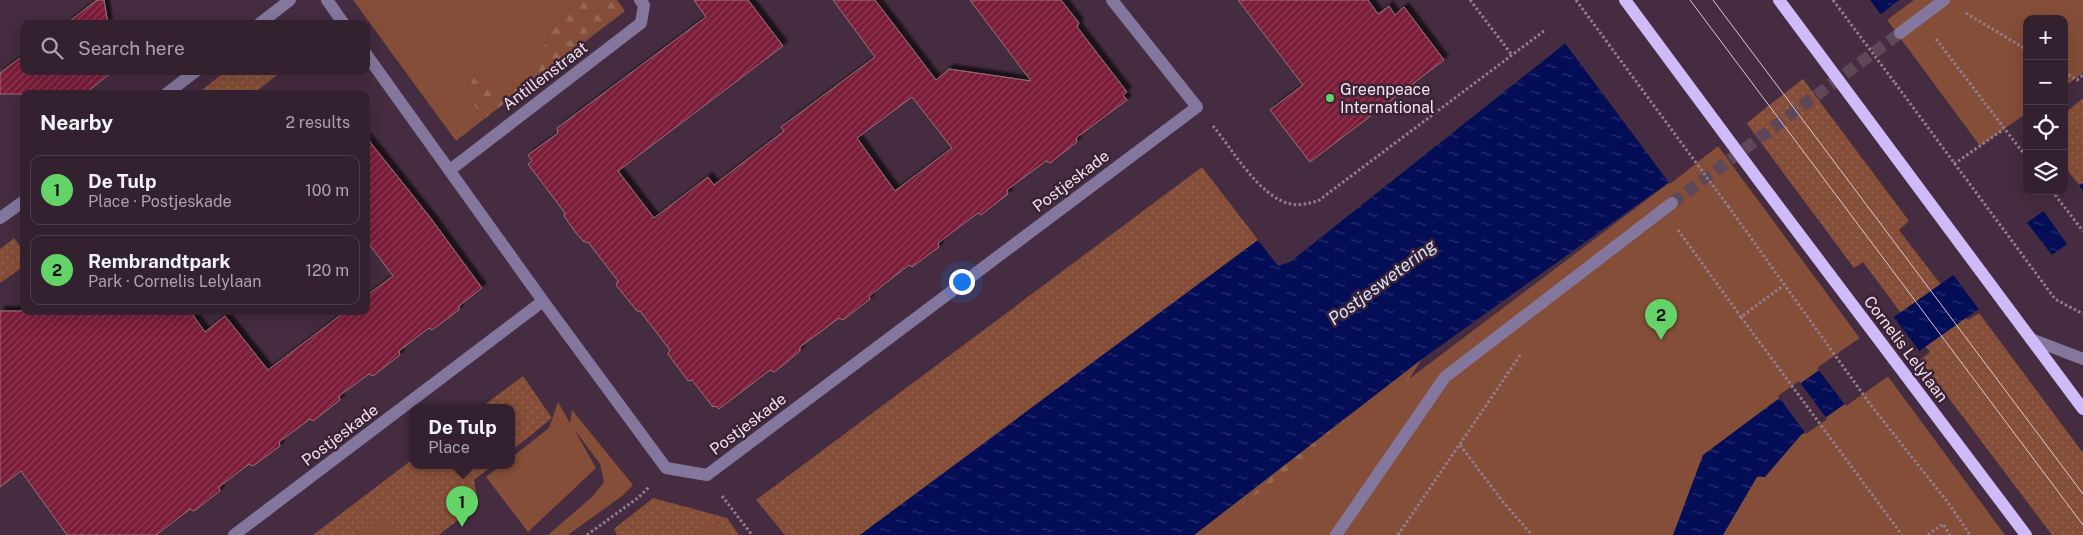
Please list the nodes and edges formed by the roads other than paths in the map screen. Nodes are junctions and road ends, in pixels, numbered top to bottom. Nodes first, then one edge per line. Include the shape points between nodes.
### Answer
1 (290, 0) edge
2 (328, 0) edge
3 (640, 0) edge
4 (1112, 0) edge
5 (1625, 0) edge
6 (1779, 0) edge
7 (1944, 0) edge
8 (264, 20) edge
9 (341, 20) edge
10 (1900, 33) tunnel mouth
11 (370, 60) edge
12 (191, 75) edge
13 (171, 90) edge
14 (450, 170) junction
15 (20, 203) edge
16 (1667, 206) tunnel mouth
17 (0, 218) edge
18 (543, 301) junction
19 (2031, 338) junction
20 (2083, 359) edge
21 (2083, 408) edge
22 (234, 535) edge
23 (1336, 535) edge
24 (2026, 535) edge

1 - 8 street
2 - 9 street
3 - 14 street, Antillenstraat via 644,5 641,23
4 - 18 street, Postjeskade via 1197,106 707,475 666,468
5 - 24 main road, Cornelis Lelylaan, bridge
6 - 19 main road, bridge
7 - 10 street
11 - 14 street
12 - 13 street
14 - 18 street
15 - 17 street
16 - 23 street via 1445,376
18 - 22 street, Postjeskade
19 - 20 street
19 - 21 main road

